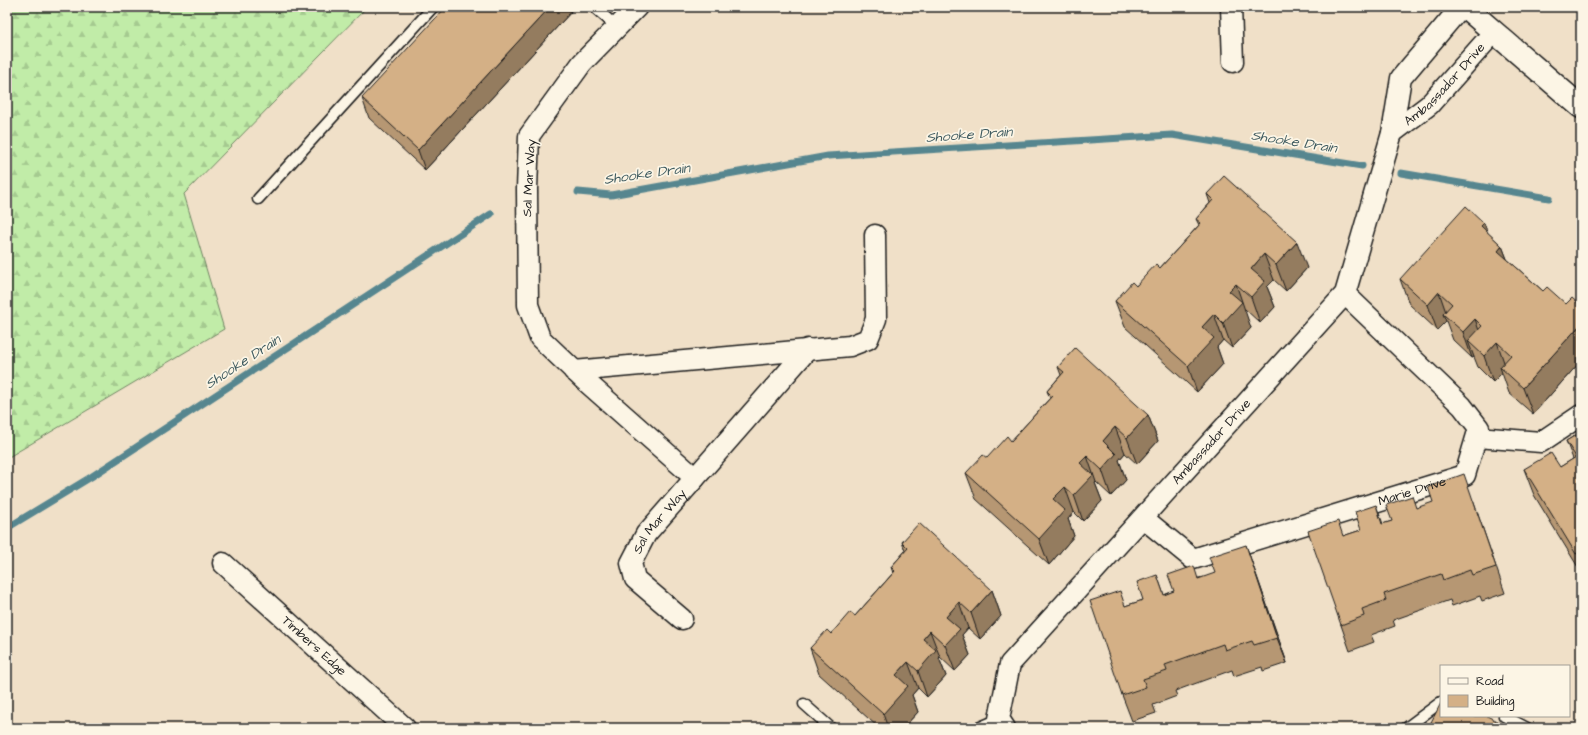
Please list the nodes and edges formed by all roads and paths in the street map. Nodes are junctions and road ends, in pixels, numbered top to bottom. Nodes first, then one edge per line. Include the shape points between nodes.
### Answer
1 (433, 7) edge
2 (594, 7) edge
3 (637, 7) edge
4 (1231, 7) edge
5 (1462, 7) edge
6 (1465, 7) edge
7 (617, 27) junction
8 (1494, 32) junction
9 (1234, 62) dead end
10 (1581, 106) edge
11 (1392, 133) junction
12 (258, 199) dead end
13 (875, 235) dead end
14 (1345, 294) junction
15 (808, 349) junction
16 (574, 371) junction
17 (1581, 415) edge
18 (1477, 437) junction
19 (695, 478) junction
20 (1142, 518) junction
21 (223, 563) dead end
22 (682, 619) dead end
23 (1440, 703) edge
24 (804, 704) dead end
25 (1506, 717) edge
26 (1002, 723) edge
27 (405, 728) edge
28 (831, 728) edge
29 (978, 728) edge
30 (1406, 728) edge
31 (1527, 728) edge

1 - 12 lane
2 - 7 lane
3 - 7 street, Sal Mar Way
4 - 9 street
5 - 11 street, Ambassador Drive via 1401,78
6 - 8 main road
7 - 16 street, Sal Mar Way via 582,63 530,136 527,189 528,305 540,338
8 - 10 main road
8 - 11 street, Ambassador Drive via 1428,105
11 - 14 street, Ambassador Drive
13 - 15 street via 876,320 868,339 850,346
14 - 18 street via 1462,406 1479,428
14 - 20 street, Ambassador Drive
15 - 16 street
15 - 19 street, Sal Mar Way
16 - 19 street, Sal Mar Way
17 - 18 street via 1541,442
18 - 20 street, Marie Drive via 1465,475 1193,558
19 - 22 street, Sal Mar Way via 646,534 631,563 635,579
20 - 26 street, Ambassador Drive via 1010,664
21 - 27 street, Timbers Edge
23 - 30 lane
24 - 28 lane
25 - 31 lane
26 - 29 lane

